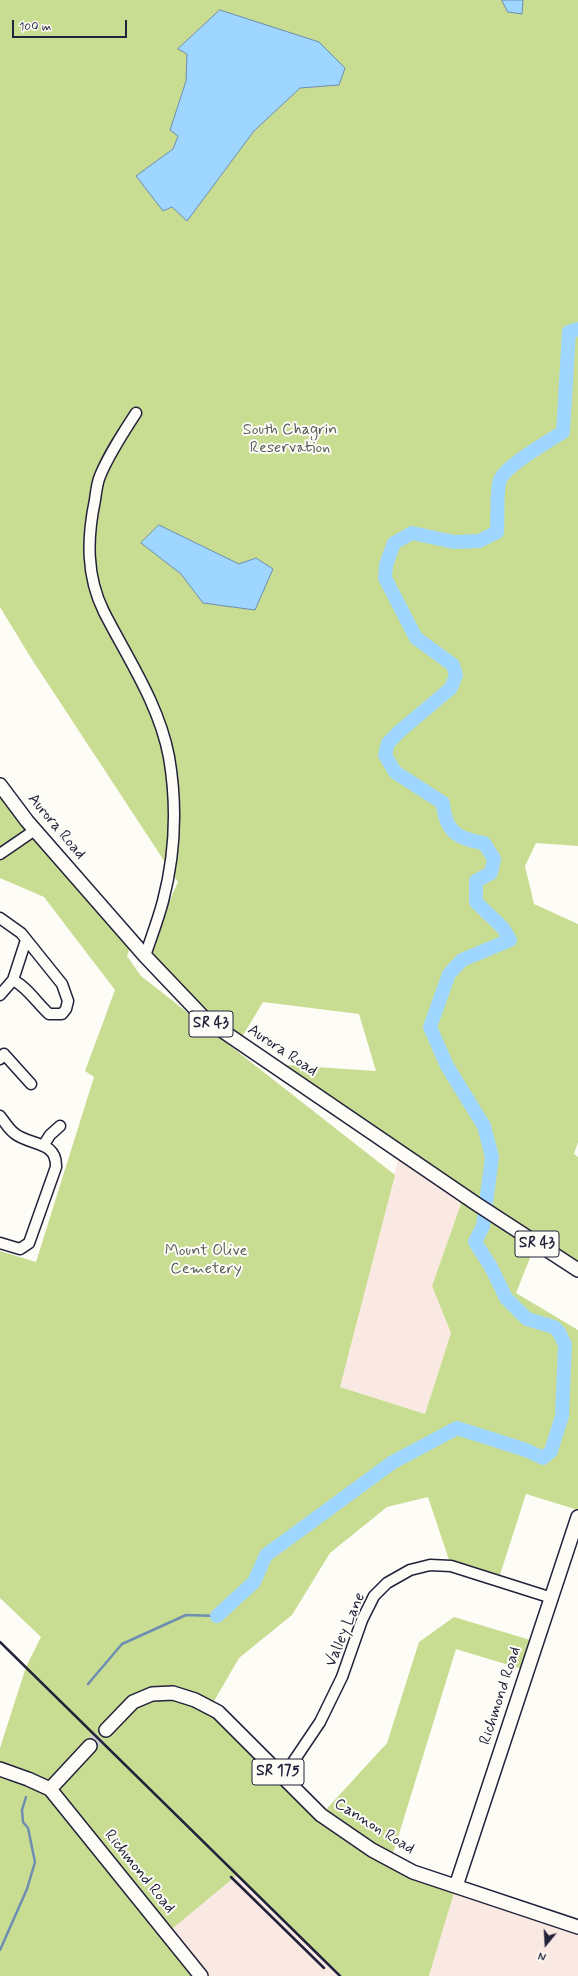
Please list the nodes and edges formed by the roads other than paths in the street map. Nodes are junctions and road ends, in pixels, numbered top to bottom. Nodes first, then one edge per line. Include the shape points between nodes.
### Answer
1 (136, 413) dead end
2 (0, 785) edge
3 (35, 830) junction
4 (0, 854) edge
5 (0, 918) edge
6 (26, 940) junction
7 (145, 956) junction
8 (12, 980) junction
9 (0, 995) edge
10 (0, 1059) edge
11 (31, 1084) dead end
12 (0, 1116) edge
13 (60, 1126) dead end
14 (43, 1146) junction
15 (0, 1243) edge
16 (578, 1270) edge
17 (578, 1517) edge
18 (552, 1598) junction
19 (106, 1730) tunnel mouth
20 (90, 1746) tunnel mouth
21 (0, 1769) edge
22 (283, 1777) junction
23 (50, 1789) junction
24 (456, 1886) junction
25 (578, 1928) edge
26 (201, 1976) edge

1 - 7 street via 99,477 88,536 89,570 103,610 155,710 169,757 174,811 172,854 163,902
2 - 3 main road, Aurora Road / SR 43
3 - 4 street
3 - 7 main road, Aurora Road / SR 43
5 - 6 street via 16,928
6 - 8 street
6 - 8 street via 62,984 68,997 66,1009 62,1014 49,1014 24,988
7 - 16 main road, Aurora Road / SR 43 via 205,1019
8 - 9 street
10 - 11 street via 4,1054
12 - 14 street via 14,1133
13 - 14 street
14 - 15 street via 54,1154 56,1167 33,1237 20,1249
17 - 18 main road, Richmond Road
18 - 22 street, Valley Lane via 451,1566 430,1565 410,1570 387,1582 374,1596 362,1620 342,1677 320,1722
18 - 24 main road, Richmond Road
19 - 22 main road, Cannon Road / SR 175 via 133,1702 152,1694 173,1693 218,1712
20 - 23 main road
21 - 23 main road
22 - 24 main road, Cannon Road / SR 175 via 321,1815 366,1846 413,1872
23 - 26 main road, Richmond Road
24 - 25 main road, Cannon Road

